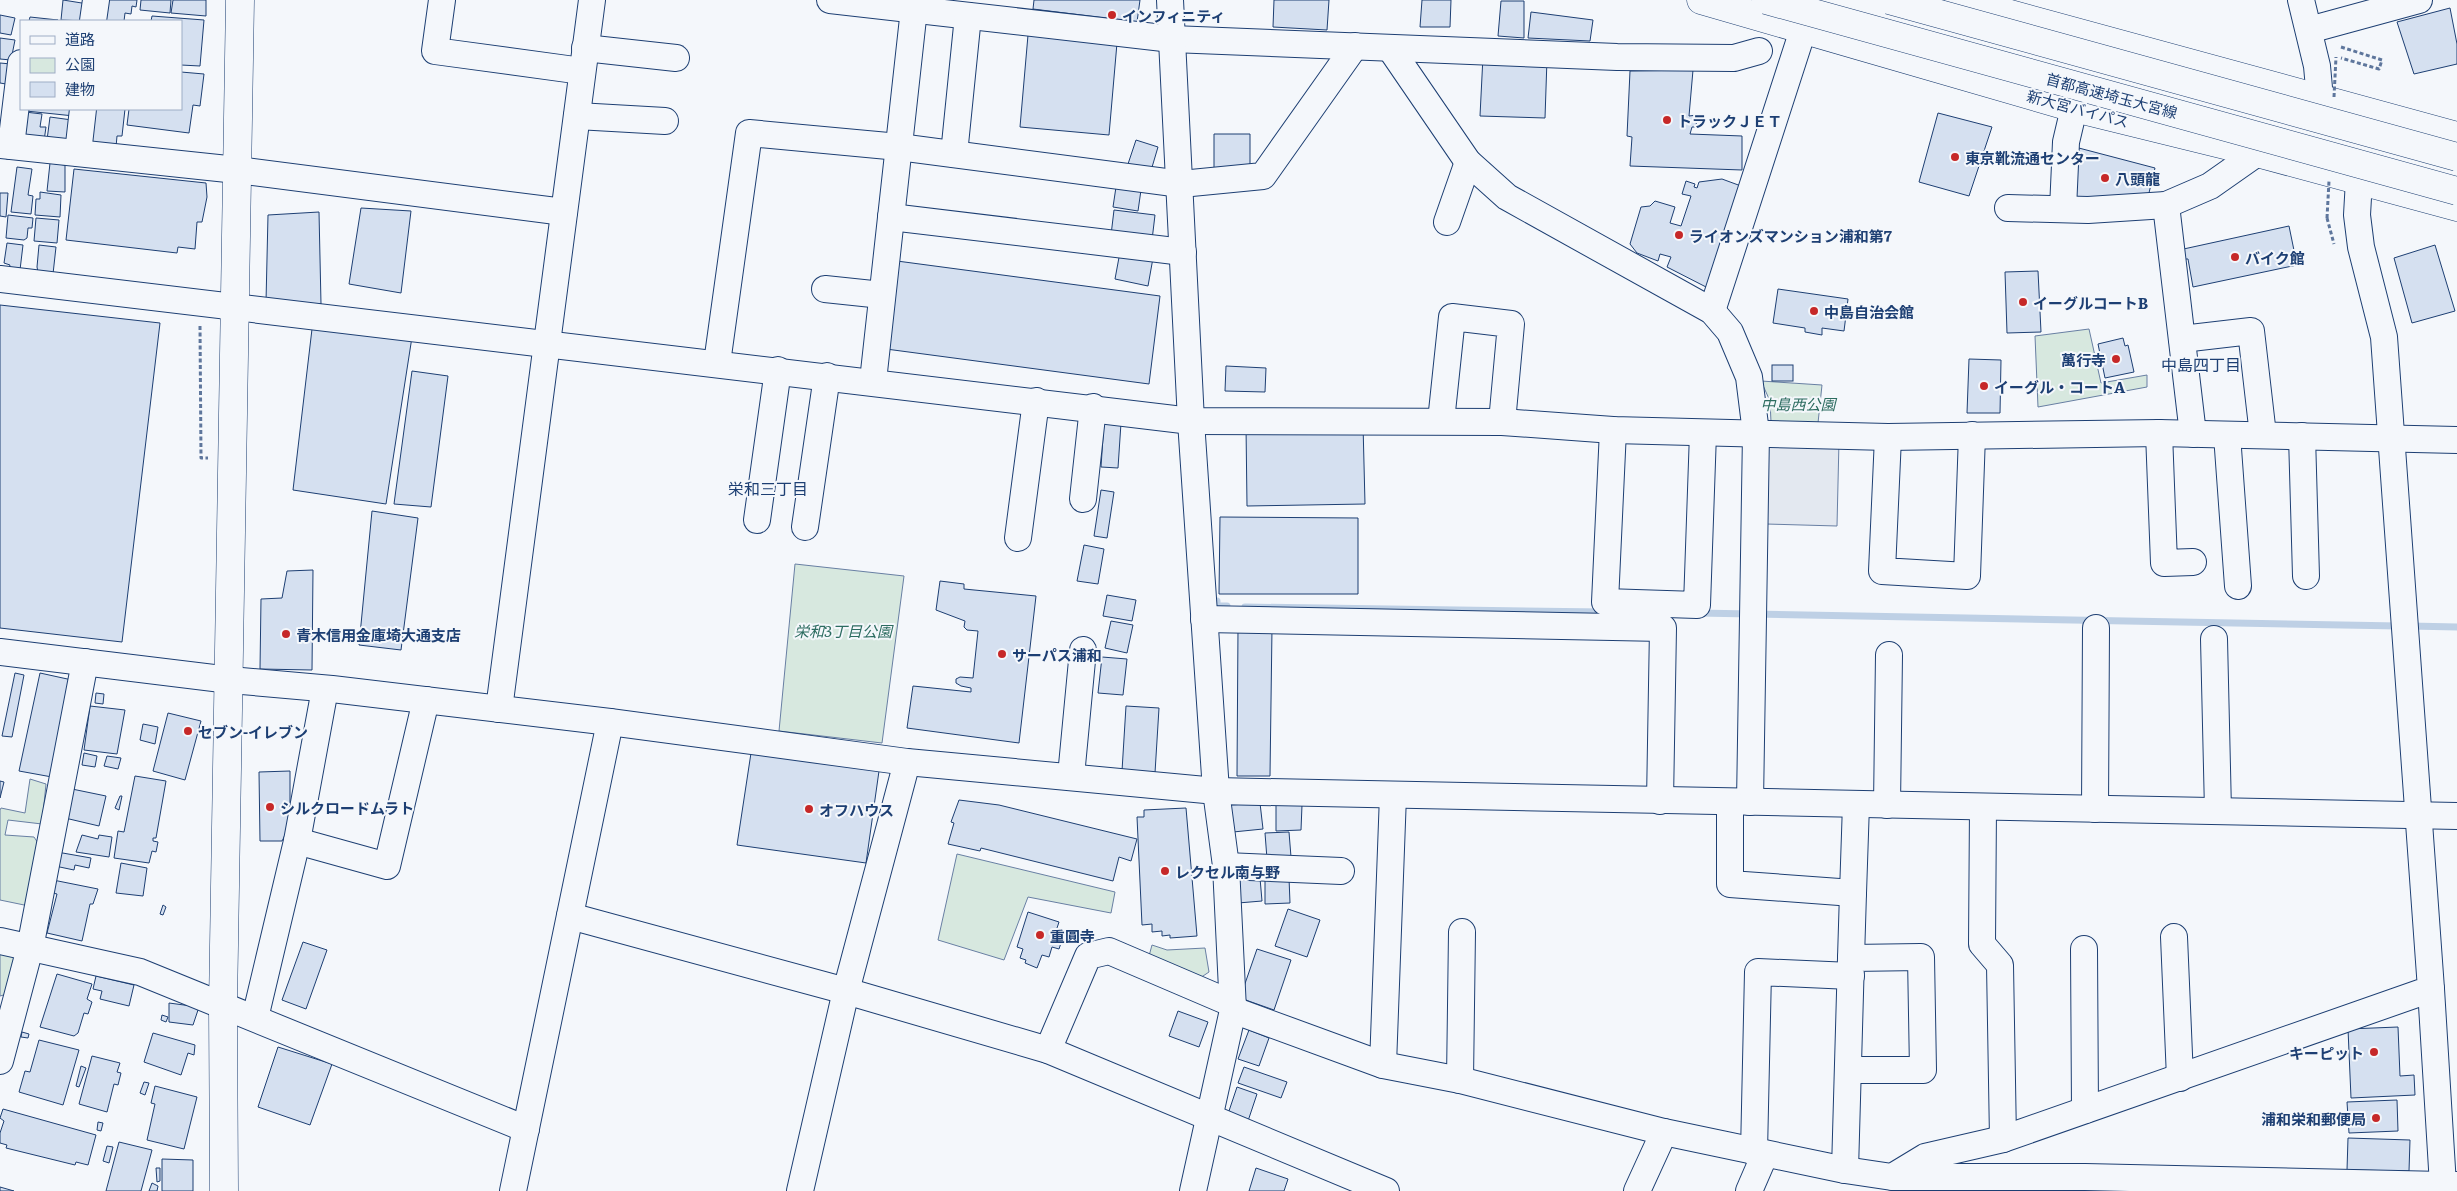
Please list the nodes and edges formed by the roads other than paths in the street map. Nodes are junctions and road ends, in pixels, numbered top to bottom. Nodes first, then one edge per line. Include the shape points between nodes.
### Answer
1 (96, 0) edge
2 (240, 0) edge
3 (442, 0) edge
4 (592, 0) edge
5 (830, 0) edge
6 (1170, 0) edge
7 (1701, 0) edge
8 (1766, 0) edge
9 (1889, 0) edge
10 (1960, 0) edge
11 (2302, 0) edge
12 (2416, 0) edge
13 (915, 5) edge
14 (968, 16) junction
15 (93, 20) edge
16 (1803, 30) junction
17 (2309, 30) junction
18 (1172, 38) junction
19 (1355, 46) junction
20 (1390, 48) junction
21 (1759, 51) dead end
22 (676, 58) dead end
23 (584, 60) junction
24 (20, 68) edge
25 (2320, 100) junction
26 (2074, 108) junction
27 (83, 110) edge
28 (576, 116) junction
29 (665, 121) dead end
30 (2457, 136) edge
31 (5, 146) edge
32 (899, 147) junction
33 (2257, 153) junction
34 (78, 154) junction
35 (954, 154) junction
36 (2457, 157) edge
37 (1468, 162) junction
38 (237, 170) junction
39 (2359, 180) junction
40 (1181, 184) junction
41 (2457, 191) edge
42 (2166, 205) junction
43 (2457, 207) edge
44 (2008, 208) dead end
45 (2063, 209) junction
46 (564, 212) junction
47 (891, 217) junction
48 (1447, 222) dead end
49 (1183, 252) junction
50 (0, 279) edge
51 (825, 289) dead end
52 (882, 295) junction
53 (234, 306) junction
54 (1712, 311) junction
55 (2182, 339) junction
56 (547, 342) junction
57 (717, 363) junction
58 (778, 370) junction
59 (827, 376) junction
60 (872, 381) junction
61 (1036, 401) junction
62 (1093, 408) junction
63 (1191, 421) junction
64 (1441, 421) junction
65 (1502, 422) junction
66 (1613, 430) junction
67 (1703, 433) junction
68 (1756, 433) junction
69 (2159, 433) junction
70 (2193, 434) junction
71 (1972, 435) junction
72 (2227, 435) junction
73 (2263, 435) junction
74 (2302, 436) junction
75 (1888, 437) junction
76 (2392, 438) junction
77 (2457, 440) edge
78 (1083, 499) dead end
79 (757, 520) dead end
80 (805, 527) dead end
81 (1018, 538) dead end
82 (2193, 562) dead end
83 (2306, 576) dead end
84 (2238, 586) dead end
85 (1204, 619) junction
86 (2096, 628) dead end
87 (2214, 639) dead end
88 (1083, 650) dead end
89 (0, 652) edge
90 (1889, 655) dead end
91 (85, 662) junction
92 (230, 680) junction
93 (325, 689) junction
94 (426, 700) junction
95 (499, 709) junction
96 (610, 722) junction
97 (908, 762) junction
98 (1071, 776) junction
99 (1216, 791) junction
100 (1393, 795) junction
101 (1660, 801) junction
102 (1740, 802) junction
103 (1856, 804) junction
104 (1887, 805) junction
105 (1983, 807) junction
106 (2095, 809) junction
107 (2218, 811) junction
108 (2419, 815) junction
109 (2457, 816) edge
110 (297, 841) junction
111 (1226, 866) junction
112 (1341, 871) dead end
113 (1853, 893) junction
114 (570, 916) junction
115 (1462, 932) dead end
116 (2174, 937) dead end
117 (0, 941) edge
118 (30, 948) junction
119 (2084, 949) dead end
120 (1851, 967) junction
121 (2431, 990) junction
122 (846, 992) junction
123 (223, 1005) junction
124 (1233, 1007) junction
125 (255, 1018) junction
126 (2446, 1046) edge
127 (1048, 1050) junction
128 (0, 1061) edge
129 (1383, 1065) junction
130 (1848, 1070) junction
131 (2180, 1078) junction
132 (1460, 1080) junction
133 (2085, 1110) junction
134 (1210, 1116) junction
135 (526, 1129) junction
136 (1664, 1132) junction
137 (2003, 1138) junction
138 (1760, 1153) junction
139 (1892, 1176) junction
140 (1851, 1178) edge
141 (2085, 1184) edge
142 (2179, 1185) edge
143 (2448, 1187) edge
144 (224, 1191) edge
145 (513, 1191) edge
146 (800, 1191) edge
147 (1193, 1191) edge
148 (1386, 1191) edge
149 (1637, 1191) edge
150 (1749, 1191) edge

1 - 15 street
2 - 38 highway
3 - 23 street via 435,50
4 - 23 street
5 - 13 street
6 - 18 street
7 - 16 highway, 新大宮バイパス
8 - 41 highway, 首都高速埼玉大宮線, bridge
9 - 36 highway, bridge
10 - 25 highway
11 - 17 street
12 - 17 street
13 - 14 street
13 - 32 street
14 - 18 street
14 - 35 street
16 - 26 highway, 新大宮バイパス
16 - 54 street
17 - 25 street
18 - 19 street
18 - 40 street
19 - 20 street
19 - 40 street via 1263,176
20 - 21 street via 1724,58
20 - 37 street
22 - 23 street
23 - 28 street
24 - 31 street
25 - 30 highway
26 - 33 highway, 新大宮バイパス
26 - 45 street via 2066,142
27 - 34 street
28 - 29 street
28 - 46 street
31 - 34 street
32 - 35 street
32 - 47 street
32 - 57 street via 749,133
33 - 39 highway, 新大宮バイパス
33 - 42 street via 2210,186
34 - 38 street
35 - 40 street
37 - 48 street
37 - 54 street via 1507,197
38 - 46 street
38 - 53 highway
39 - 43 highway, 新大宮バイパス
39 - 76 street via 2357,214 2384,337
40 - 49 street
42 - 45 street
42 - 55 street
44 - 45 street
46 - 56 street
47 - 49 street
47 - 52 street
49 - 63 street
50 - 53 street
51 - 52 street
52 - 60 street
53 - 56 street
53 - 92 highway
54 - 68 street via 1730,332 1749,377
55 - 70 street
55 - 73 street via 2251,331
56 - 57 street
56 - 95 street
57 - 58 street
58 - 59 street
58 - 79 street
59 - 60 street
59 - 80 street
60 - 61 street
61 - 62 street
61 - 81 street
62 - 63 street
62 - 78 street
63 - 64 street
63 - 85 street
64 - 65 street
64 - 65 street via 1452,317 1511,324
65 - 66 street
66 - 67 street
66 - 67 street via 1605,602 1696,605
67 - 68 street
68 - 75 street
68 - 102 street
69 - 70 street
69 - 71 street
69 - 82 street via 2164,564
70 - 72 street
71 - 75 street
71 - 75 street via 1967,576 1882,571
72 - 73 street
72 - 84 street
73 - 74 street
74 - 76 street
74 - 83 street
76 - 77 street
76 - 108 street
85 - 99 street
85 - 101 street via 1663,628
86 - 106 street
87 - 107 street
88 - 98 street
89 - 91 street
90 - 104 street
91 - 92 street
91 - 118 street
92 - 93 street
92 - 123 highway
93 - 94 street
93 - 110 street
94 - 95 street
94 - 110 street via 387,866
95 - 96 street
96 - 97 street
96 - 114 street
97 - 98 street
97 - 122 street
98 - 99 street
99 - 100 street
99 - 111 street
100 - 101 street
100 - 129 street
101 - 102 street
102 - 103 street
102 - 113 street via 1730,884
103 - 104 street
103 - 113 street
104 - 105 street
105 - 106 street
105 - 137 street via 1982,944 2000,965
106 - 107 street
107 - 108 street
108 - 109 street
108 - 121 street
110 - 125 street
111 - 112 street
111 - 124 street
113 - 120 street
114 - 122 street
114 - 135 street
115 - 132 street
116 - 131 street
117 - 118 street
118 - 123 street via 140,972
118 - 128 street
119 - 133 street
120 - 130 street
120 - 130 street via 1921,957 1923,1070
120 - 138 street via 1758,972
121 - 126 street
121 - 131 street
122 - 127 street
122 - 146 street
123 - 125 street
123 - 144 highway
124 - 127 street via 1109,951 1088,956
124 - 129 street
124 - 134 street
125 - 135 street
126 - 143 street
127 - 134 street
129 - 132 street
130 - 140 street
131 - 133 street
132 - 136 street
133 - 137 street
134 - 147 street
134 - 148 street
135 - 145 street
136 - 138 street
136 - 149 street
137 - 139 street via 1925,1157
138 - 140 street
138 - 150 street
139 - 140 street
139 - 141 street
141 - 142 street
142 - 143 street

